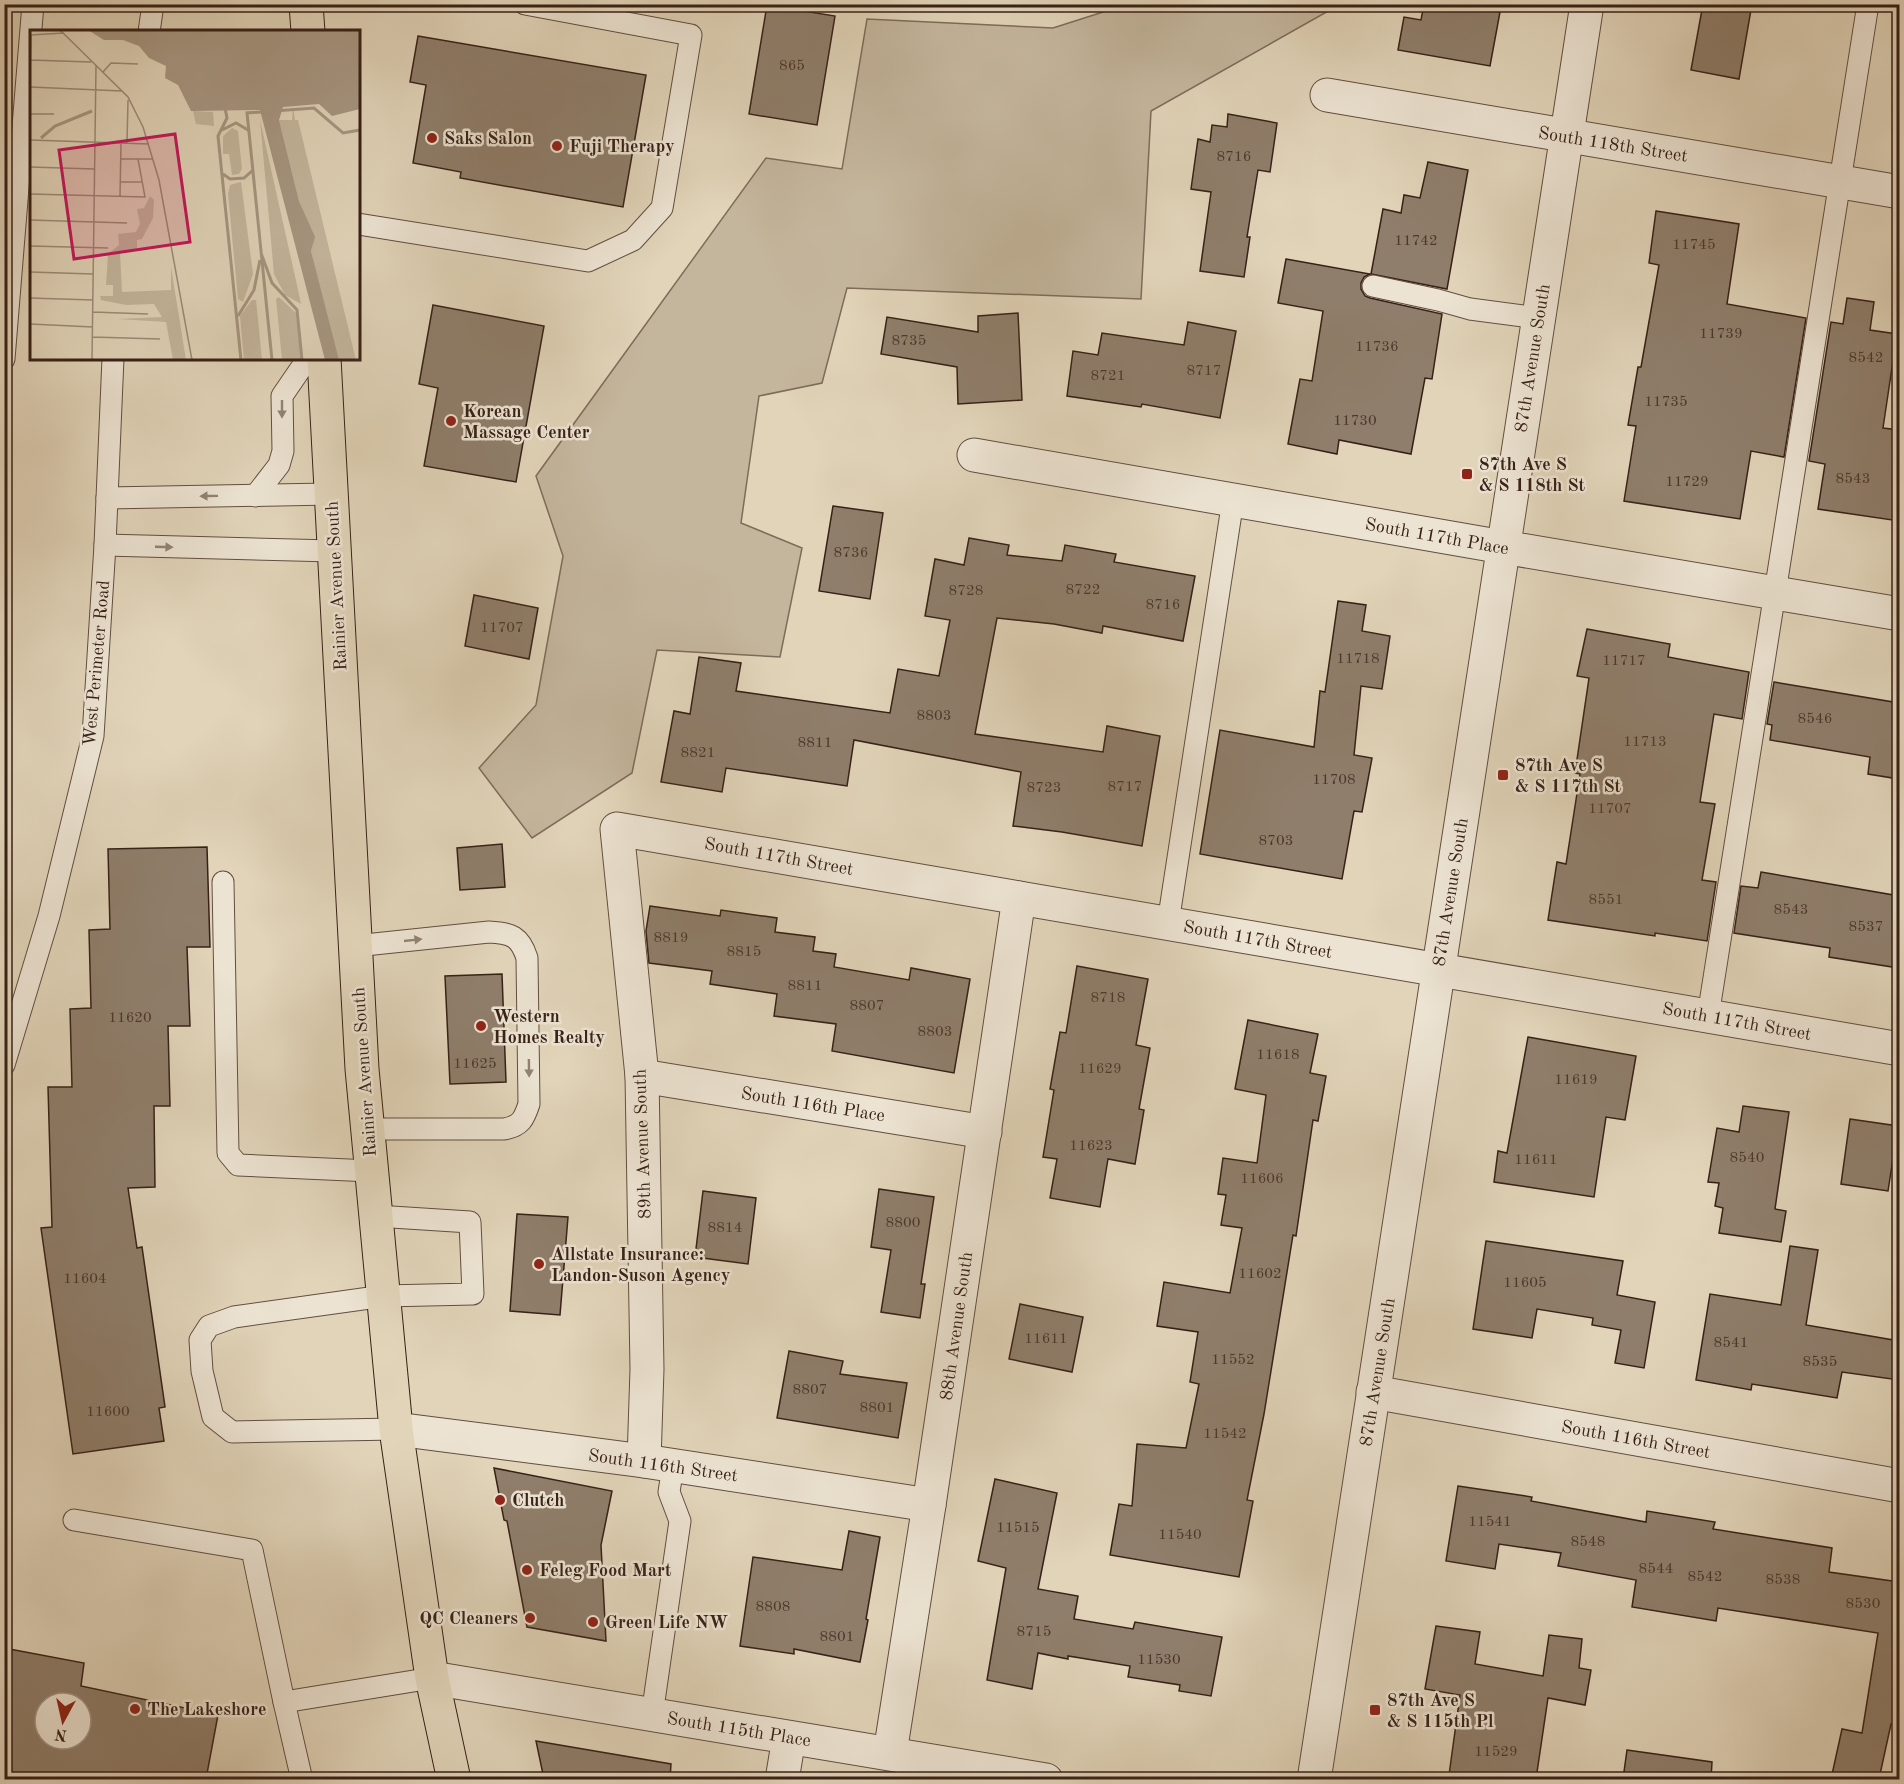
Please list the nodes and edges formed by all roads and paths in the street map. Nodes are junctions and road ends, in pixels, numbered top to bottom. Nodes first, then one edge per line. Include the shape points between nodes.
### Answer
1 (33, 4) edge
2 (153, 4) edge
3 (306, 4) edge
4 (525, 4) edge
5 (1587, 4) edge
6 (1869, 4) edge
7 (31, 30) edge
8 (149, 30) edge
9 (308, 30) edge
10 (30, 42) edge
11 (1327, 95) dead end
12 (1567, 137) junction
13 (1840, 182) junction
14 (1899, 192) edge
15 (18, 196) edge
16 (360, 224) edge
17 (1373, 286) dead end
18 (1538, 318) junction
19 (4, 359) edge
20 (113, 360) edge
21 (307, 360) edge
22 (324, 360) edge
23 (975, 455) dead end
24 (331, 494) junction
25 (255, 496) junction
26 (107, 498) junction
27 (1233, 500) junction
28 (105, 545) junction
29 (1503, 547) junction
30 (333, 551) junction
31 (1775, 593) junction
32 (1899, 614) edge
33 (617, 829) joint
34 (223, 882) dead end
35 (1019, 898) junction
36 (1168, 923) junction
37 (355, 946) junction
38 (1438, 970) junction
39 (1708, 1016) junction
40 (1899, 1049) edge
41 (4, 1065) edge
42 (642, 1076) junction
43 (368, 1129) junction
44 (985, 1132) junction
45 (371, 1171) junction
46 (376, 1216) junction
47 (384, 1296) junction
48 (1373, 1392) junction
49 (396, 1429) junction
50 (658, 1463) junction
51 (1899, 1486) edge
52 (929, 1505) junction
53 (74, 1520) dead end
54 (432, 1678) junction
55 (284, 1702) junction
56 (652, 1715) junction
57 (789, 1738) junction
58 (890, 1753) junction
59 (302, 1779) edge
60 (454, 1779) edge
61 (782, 1779) edge
62 (1040, 1779) edge
63 (1314, 1779) edge

1 - 7 lane
2 - 8 lane
3 - 9 main road
4 - 16 lane via 691,35 662,208 633,240 588,261
5 - 12 street, 87th Avenue South
6 - 13 lane
10 - 15 lane
11 - 12 street, South 118th Street
12 - 13 street, South 118th Street
12 - 18 street, 87th Avenue South
13 - 14 street, South 118th Street
13 - 31 lane
15 - 19 lane
17 - 18 lane via 1470,309
18 - 29 street, 87th Avenue South
20 - 26 lane, West Perimeter Road
21 -> 25 lane via 282,396 283,451 279,465
22 - 24 main road, Rainier Avenue South
23 - 27 street, South 117th Place
24 - 25 lane
24 - 30 main road, Rainier Avenue South
25 -> 26 lane
26 - 28 lane, West Perimeter Road
27 - 29 street, South 117th Place
27 - 36 lane
28 -> 30 lane
28 - 41 lane, West Perimeter Road via 93,736 49,916
29 - 31 street, South 117th Place
29 - 38 street, 87th Avenue South
30 - 37 main road, Rainier Avenue South
31 - 32 street, South 117th Place
31 - 39 lane
33 - 35 street, South 117th Street
33 - 42 street, 89th Avenue South
34 - 45 lane via 228,1152 238,1165
35 - 36 street, South 117th Street
35 - 44 street, 88th Avenue South
36 - 38 street, South 117th Street
37 - 43 main road, Rainier Avenue South
37 -> 43 lane via 489,932 514,936 527,958 530,1104 516,1127
38 - 39 street, South 117th Street
38 - 48 street, 87th Avenue South
39 - 40 street, South 117th Street
42 - 44 street, South 116th Place
42 - 50 street, 89th Avenue South via 647,1369
43 - 45 main road, Rainier Avenue South
44 - 52 street, 88th Avenue South
45 - 46 main road, Rainier Avenue South
46 - 47 main road, Rainier Avenue South
46 - 47 lane via 470,1222 473,1294
47 - 49 main road, Rainier Avenue South
47 - 49 lane via 234,1317 209,1326 200,1340 202,1371 213,1417 232,1432
48 - 51 street, South 116th Street
48 - 63 street, 87th Avenue South
49 - 50 street, South 116th Street
49 - 54 main road, Rainier Avenue South
50 - 52 street, South 116th Street
50 - 56 lane via 680,1521
52 - 58 street, 88th Avenue South
53 - 55 lane via 252,1550
54 - 55 lane
54 - 56 street, South 115th Place
54 - 60 main road, Rainier Avenue South
55 - 59 lane
56 - 57 street, South 115th Place
57 - 58 street, South 115th Place
57 - 61 street
58 - 62 street, South 115th Place

